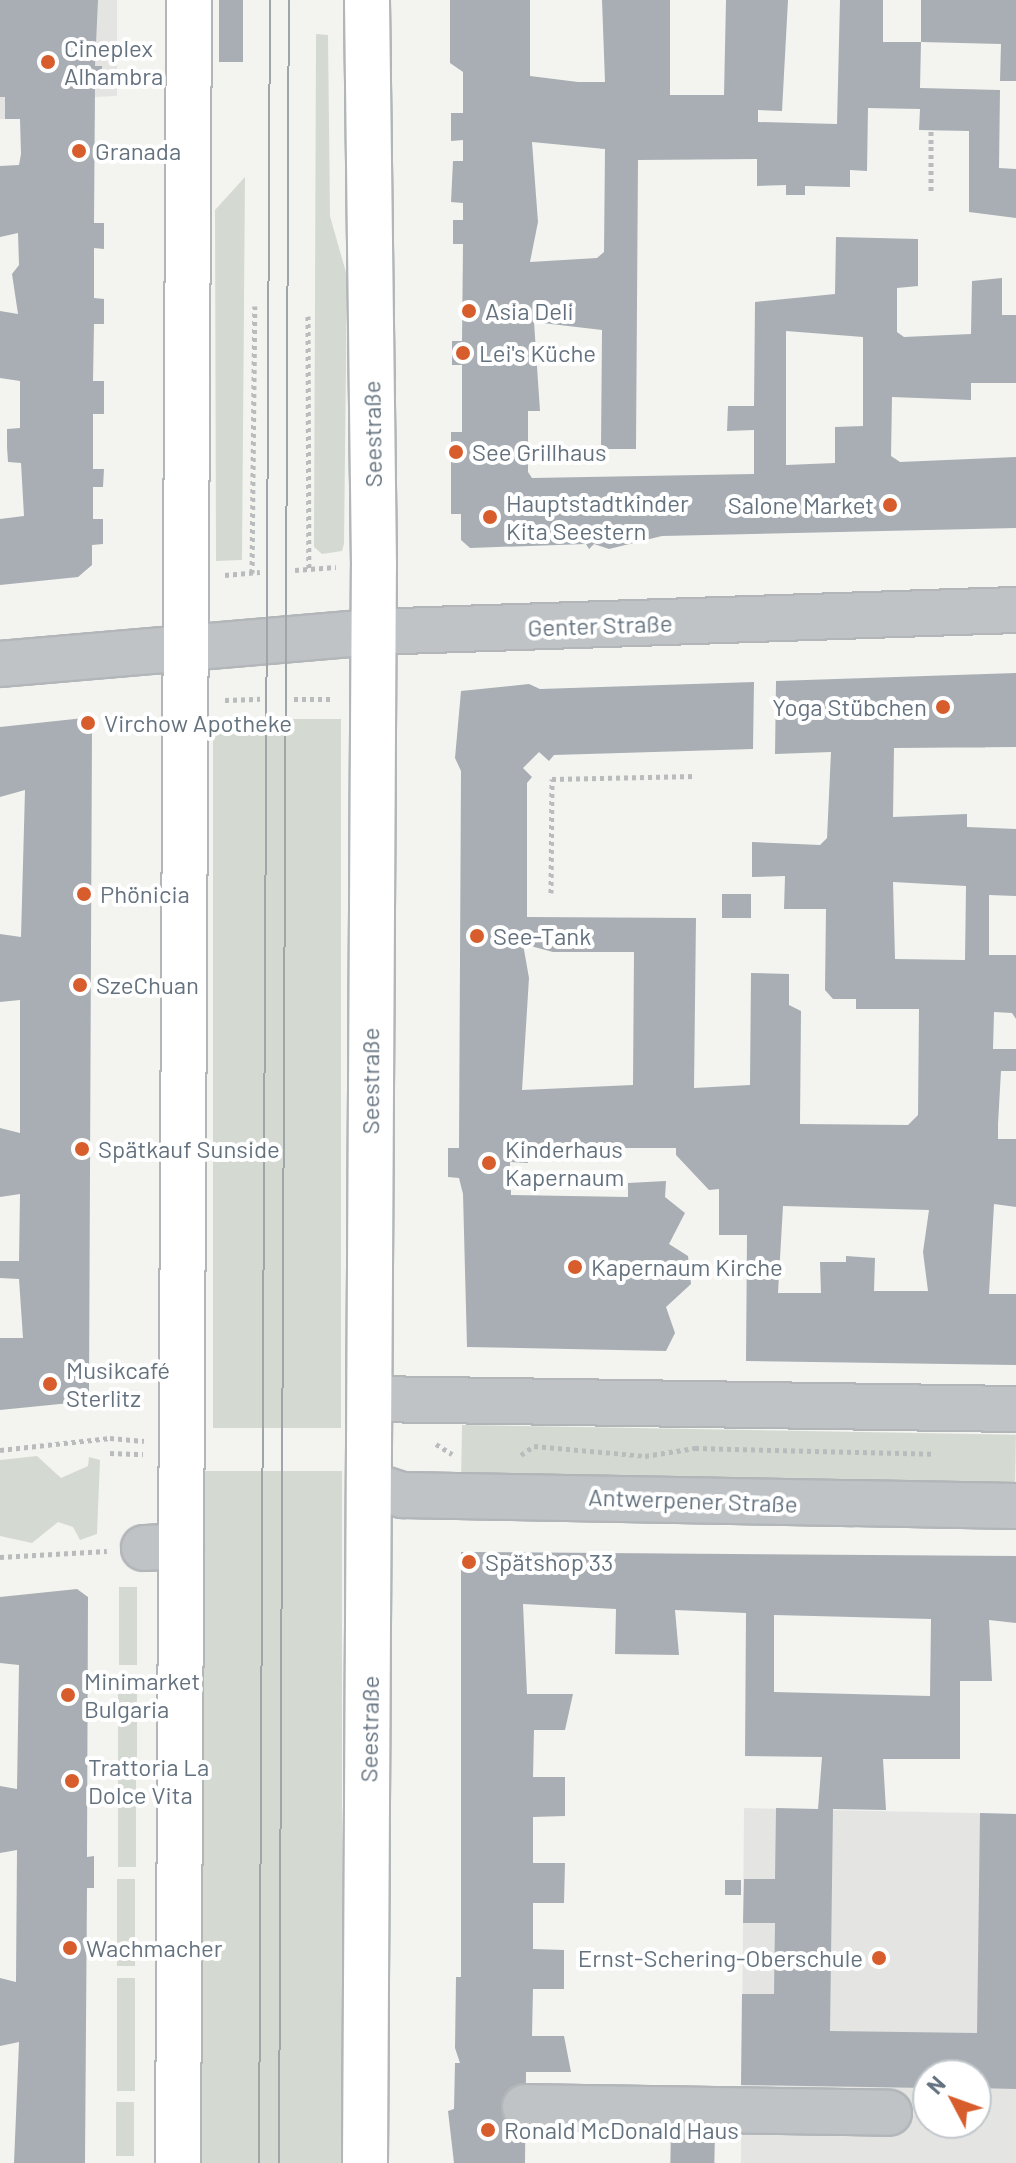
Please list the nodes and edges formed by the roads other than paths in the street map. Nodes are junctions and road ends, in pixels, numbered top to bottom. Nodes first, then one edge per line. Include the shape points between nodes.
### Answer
1 (189, 0) edge
2 (367, 0) edge
3 (1016, 610) edge
4 (372, 632) junction
5 (185, 646) junction
6 (0, 664) edge
7 (371, 1399) junction
8 (1016, 1409) edge
9 (371, 1485) junction
10 (1016, 1506) edge
11 (525, 2107) dead end
12 (889, 2113) dead end
13 (178, 2163) edge
14 (365, 2163) edge

1 - 5 main road
2 - 4 main road, Seestraße
3 - 4 street, Genter Straße
4 - 5 street, Genter Straße
4 - 7 main road, Seestraße
5 - 6 street, Genter Straße
5 - 13 main road via 180,1450 146,1548
7 - 8 street
7 - 9 main road, Seestraße
9 - 10 street, Antwerpener Straße via 402,1495 521,1478 660,1503
9 - 14 main road, Seestraße
11 - 12 street

